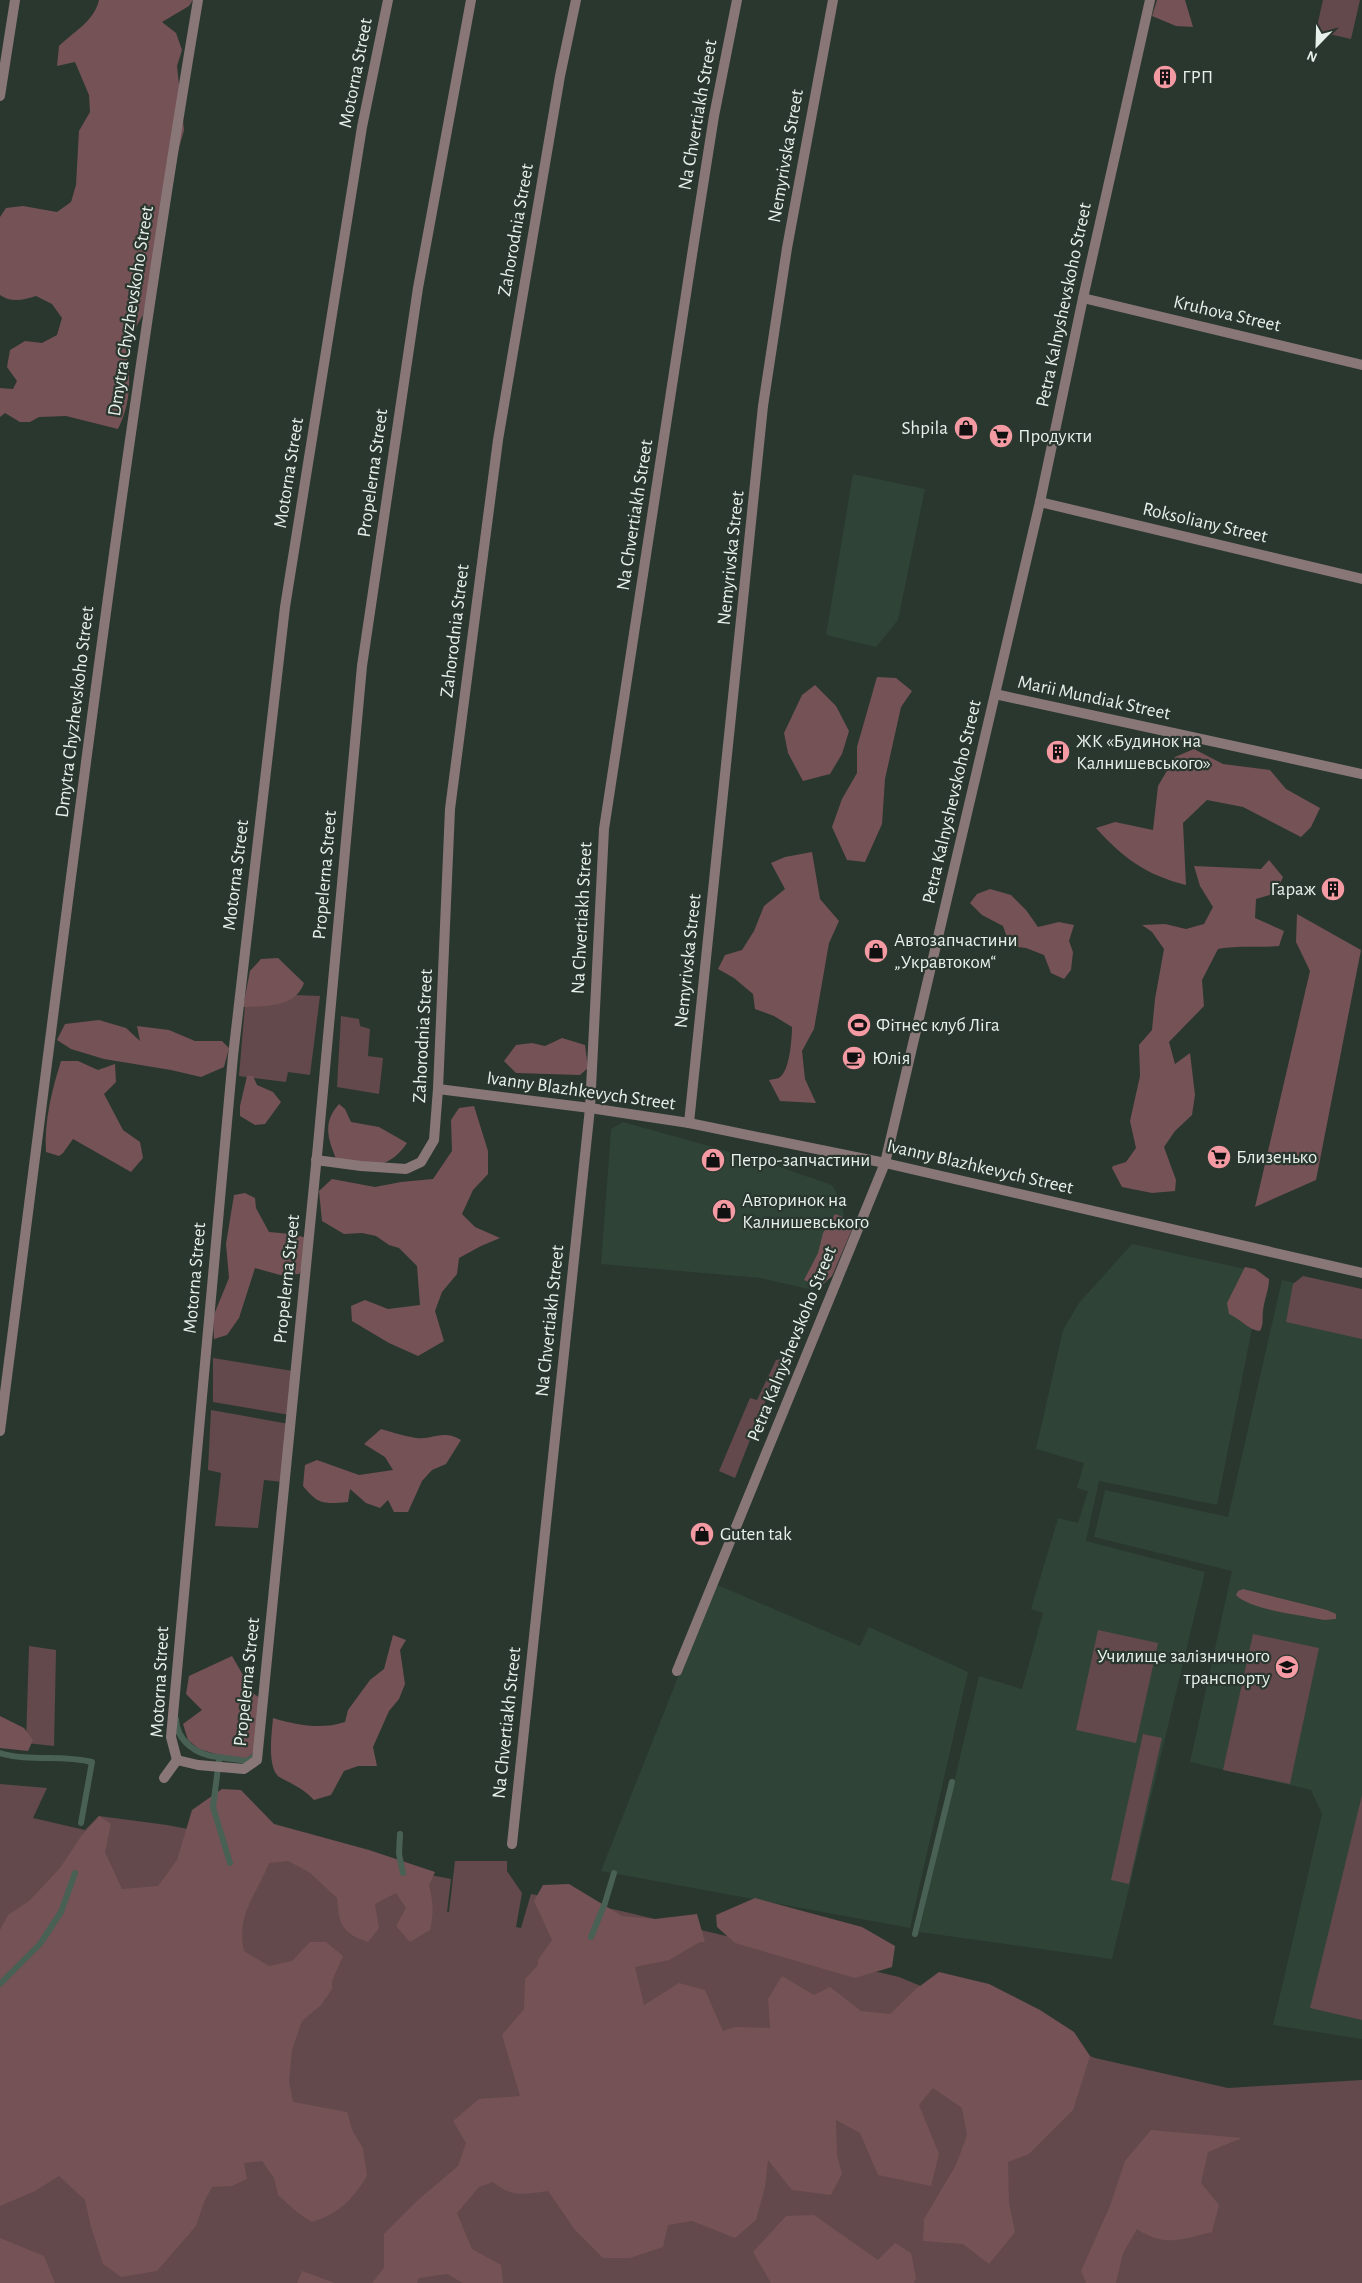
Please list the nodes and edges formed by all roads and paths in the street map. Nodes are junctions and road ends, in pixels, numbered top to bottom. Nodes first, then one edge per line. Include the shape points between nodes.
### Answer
1 (15, 0) edge
2 (198, 0) edge
3 (388, 0) edge
4 (470, 0) edge
5 (576, 0) edge
6 (737, 0) edge
7 (833, 0) edge
8 (1150, 0) edge
9 (0, 96) edge
10 (1083, 298) junction
11 (1362, 365) edge
12 (1040, 502) junction
13 (1362, 579) edge
14 (995, 694) junction
15 (1362, 774) edge
16 (438, 1089) junction
17 (590, 1108) junction
18 (689, 1123) junction
19 (316, 1160) junction
20 (885, 1163) junction
21 (1362, 1272) edge
22 (0, 1431) edge
23 (677, 1671) dead end
24 (177, 1760) junction
25 (164, 1778) dead end
26 (512, 1844) dead end

1 - 9 street
2 - 22 street, Dmytra Chyzhevskoho Street via 116,530
3 - 24 street, Motorna Street via 362,127 285,607 228,1101 170,1737
4 - 19 street, Propelerna Street via 418,288 362,666
5 - 16 street, Zahorodnia Street via 498,440 450,808
6 - 17 street, Na Chvertiakh Street via 714,116 604,829
7 - 18 street, Nemyrivska Street via 787,248 763,406
8 - 10 street, Petra Kalnyshevskoho Street
10 - 11 street, Kruhova Street
10 - 12 street, Petra Kalnyshevskoho Street
12 - 13 street, Roksoliany Street
12 - 14 street, Petra Kalnyshevskoho Street
14 - 15 street, Marii Mundiak Street
14 - 20 street, Petra Kalnyshevskoho Street
16 - 17 street, Ivanny Blazhkevych Street
16 - 19 street, Zahorodnia Street via 434,1140 421,1162 406,1169
17 - 18 street, Ivanny Blazhkevych Street
17 - 26 street, Na Chvertiakh Street
18 - 20 street, Ivanny Blazhkevych Street
19 - 24 street, Propelerna Street via 257,1760 244,1769
20 - 21 street, Ivanny Blazhkevych Street
20 - 23 street, Petra Kalnyshevskoho Street
24 - 25 street

